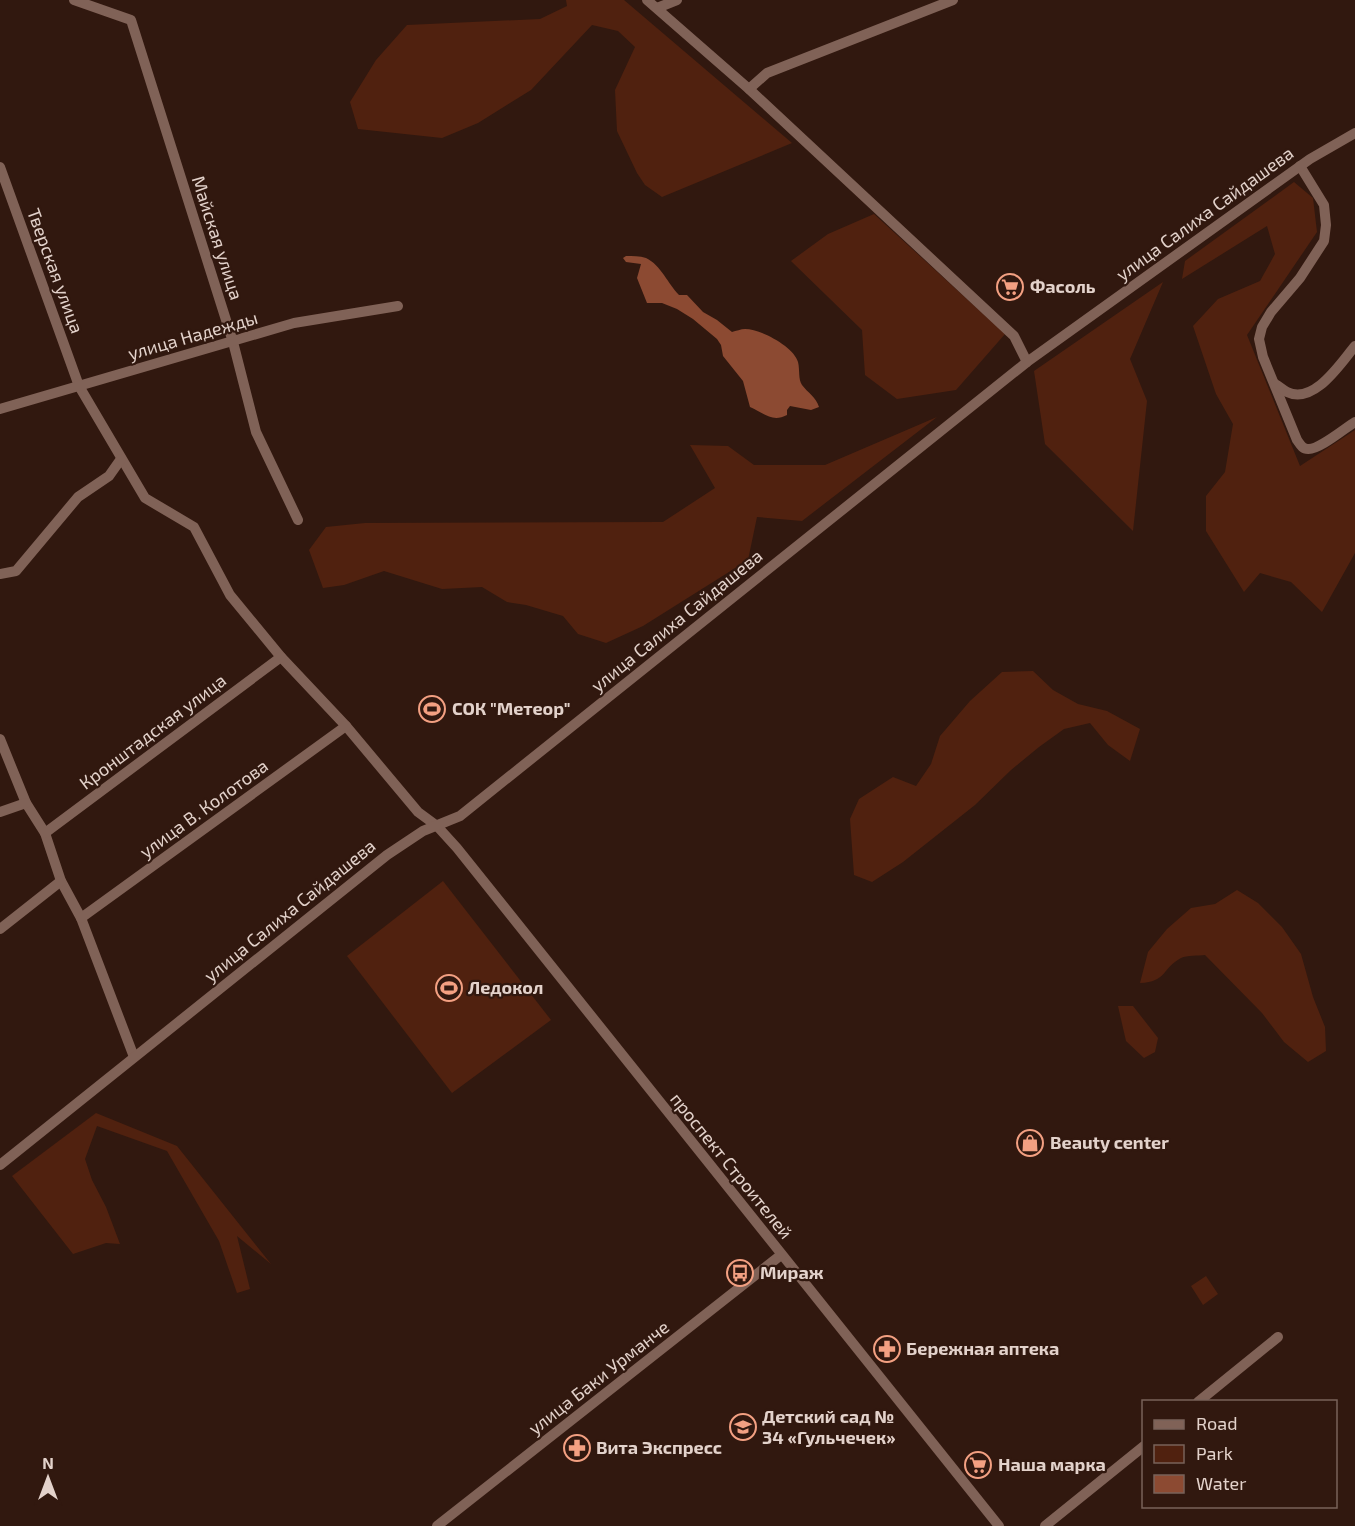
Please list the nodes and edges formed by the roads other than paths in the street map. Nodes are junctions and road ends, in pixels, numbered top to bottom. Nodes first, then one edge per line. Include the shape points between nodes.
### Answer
1 (74, 0) edge
2 (647, 0) edge
3 (677, 0) edge
4 (953, 0) edge
5 (657, 8) junction
6 (749, 89) junction
7 (1355, 133) edge
8 (1300, 166) junction
9 (0, 167) edge
10 (398, 306) dead end
11 (233, 342) junction
12 (1355, 346) edge
13 (1027, 362) junction
14 (1275, 383) junction
15 (79, 386) junction
16 (0, 409) edge
17 (1355, 422) edge
18 (121, 459) junction
19 (298, 520) dead end
20 (0, 574) edge
21 (280, 657) junction
22 (346, 726) junction
23 (0, 739) edge
24 (27, 803) junction
25 (0, 812) edge
26 (437, 826) junction
27 (45, 834) junction
28 (62, 881) junction
29 (81, 918) junction
30 (0, 928) edge
31 (134, 1057) junction
32 (0, 1165) edge
33 (781, 1255) junction
34 (1278, 1337) dead end
35 (1199, 1400) edge
36 (1142, 1447) edge
37 (437, 1526) edge
38 (999, 1526) edge
39 (1045, 1526) edge

1 - 11 street, Майская улица via 130,20
2 - 5 street
3 - 5 street
4 - 6 street via 767,73
5 - 6 street
6 - 13 street via 1014,336
7 - 8 street, улица Салиха Сайдашева
8 - 13 street, улица Салиха Сайдашева
8 - 14 street via 1324,205 1326,225 1324,241 1316,256 1262,327 1261,348
9 - 15 street, Тверская улица
10 - 11 street, улица Надежды via 294,323
11 - 15 street, улица Надежды
11 - 19 street, Майская улица via 256,432
12 - 14 street via 1327,379 1310,392 1288,393
13 - 26 street, улица Салиха Сайдашева via 460,816
14 - 17 street via 1303,447 1316,448
15 - 16 street, улица Надежды
15 - 18 street, Тверская улица
18 - 20 street via 110,476 78,497 16,571
18 - 21 street, Тверская улица via 145,498 194,527 230,595
21 - 22 street, проспект Строителей
21 - 27 street, Кронштадская улица
22 - 26 street, проспект Строителей via 418,812
22 - 29 street, улица В. Колотова
23 - 24 street
24 - 25 street
24 - 27 street
26 - 31 street, улица Салиха Сайдашева via 387,855
26 - 33 street, проспект Строителей
27 - 28 street
28 - 29 street
28 - 30 street
29 - 31 street
31 - 32 street, улица Салиха Сайдашева
33 - 37 street, улица Баки Урманче
33 - 38 street, проспект Строителей
34 - 35 street
36 - 39 street

